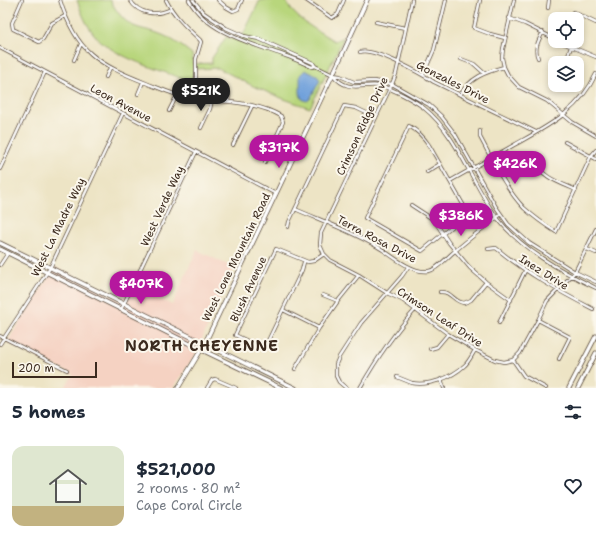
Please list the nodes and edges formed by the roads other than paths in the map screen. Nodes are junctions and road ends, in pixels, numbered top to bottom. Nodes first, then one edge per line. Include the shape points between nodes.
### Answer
1 (22, 0) edge
2 (60, 0) edge
3 (130, 0) edge
4 (166, 0) edge
5 (189, 0) edge
6 (193, 0) edge
7 (218, 0) edge
8 (242, 0) edge
9 (306, 0) edge
10 (344, 0) edge
11 (367, 0) edge
12 (412, 0) edge
13 (446, 0) edge
14 (480, 0) edge
15 (514, 0) edge
16 (549, 0) edge
17 (548, 8) dead end
18 (171, 9) junction
19 (65, 16) junction
20 (509, 18) junction
21 (584, 18) edge
22 (376, 22) dead end
23 (596, 23) edge
24 (405, 28) junction
25 (543, 32) junction
26 (548, 35) edge
27 (505, 38) junction
28 (82, 44) junction
29 (0, 48) edge
30 (574, 48) edge
31 (360, 52) dead end
32 (596, 57) edge
33 (538, 58) dead end
34 (461, 59) dead end
35 (74, 60) dead end
36 (398, 62) junction
37 (315, 66) junction
38 (504, 67) junction
39 (110, 68) junction
40 (46, 72) junction
41 (484, 73) junction
42 (596, 74) edge
43 (333, 75) junction
44 (423, 75) junction
45 (106, 77) dead end
46 (143, 82) junction
47 (392, 84) junction
48 (389, 89) junction
49 (229, 93) dead end
50 (138, 94) dead end
51 (177, 95) junction
52 (460, 96) junction
53 (193, 99) junction
54 (212, 100) junction
55 (228, 102) junction
56 (252, 106) junction
57 (169, 111) dead end
58 (123, 113) junction
59 (564, 115) junction
60 (375, 117) junction
61 (201, 128) dead end
62 (480, 132) dead end
63 (536, 132) junction
64 (596, 136) edge
65 (565, 142) dead end
66 (233, 145) dead end
67 (596, 150) edge
68 (196, 152) junction
69 (592, 156) junction
70 (491, 158) junction
71 (596, 159) edge
72 (533, 160) dead end
73 (265, 162) dead end
74 (440, 164) junction
75 (473, 168) junction
76 (0, 169) edge
77 (468, 170) junction
78 (427, 172) dead end
79 (450, 181) junction
80 (576, 190) junction
81 (276, 195) junction
82 (411, 205) dead end
83 (295, 209) junction
84 (500, 215) junction
85 (497, 218) junction
86 (326, 221) junction
87 (288, 227) dead end
88 (596, 228) edge
89 (443, 233) junction
90 (0, 243) edge
91 (0, 249) edge
92 (488, 249) dead end
93 (587, 249) junction
94 (455, 250) junction
95 (8, 253) junction
96 (596, 253) edge
97 (324, 254) junction
98 (304, 262) junction
99 (0, 265) edge
100 (408, 267) junction
101 (50, 268) junction
102 (525, 271) junction
103 (47, 272) junction
104 (575, 272) junction
105 (360, 275) junction
106 (572, 276) junction
107 (486, 282) junction
108 (596, 282) edge
109 (596, 288) edge
110 (556, 290) junction
111 (440, 292) dead end
112 (387, 293) junction
113 (323, 295) dead end
114 (338, 300) junction
115 (511, 300) junction
116 (124, 305) junction
117 (122, 310) junction
118 (283, 310) junction
119 (416, 310) junction
120 (593, 310) dead end
121 (538, 320) junction
122 (499, 323) dead end
123 (319, 328) junction
124 (448, 334) junction
125 (0, 336) edge
126 (596, 336) edge
127 (4, 338) junction
128 (0, 344) edge
129 (204, 344) junction
130 (430, 348) dead end
131 (202, 350) junction
132 (475, 350) junction
133 (596, 353) edge
134 (559, 359) dead end
135 (513, 360) junction
136 (295, 369) dead end
137 (67, 370) dead end
138 (397, 377) dead end
139 (441, 379) junction
140 (285, 383) junction
141 (178, 388) edge
142 (207, 388) edge
143 (236, 388) edge
144 (282, 388) edge
145 (294, 388) edge
146 (346, 388) edge
147 (360, 388) edge
148 (444, 388) edge
149 (546, 388) edge
150 (569, 388) edge
151 (578, 388) edge

1 - 19 street via 12,23 13,29 38,42 43,40 52,23
2 - 19 street
3 - 18 street via 137,8 153,14
4 - 18 street
5 - 37 street via 205,19 220,30 258,48
6 - 37 street via 204,13 226,28 259,39
7 - 8 street via 236,11
9 - 10 street via 333,18 338,14
11 - 43 main road, West Lone Mountain Road
12 - 24 street, Crimson Ridge Drive
13 - 44 street via 434,50
14 - 27 street via 474,28
15 - 20 street
16 - 17 street
18 - 53 street via 201,42 196,59
19 - 28 street
20 - 25 street
20 - 27 street
21 - 23 street
22 - 24 street
24 - 36 street, Crimson Ridge Drive
25 - 26 street
25 - 33 street via 535,52
27 - 38 street via 502,58
28 - 35 street
28 - 39 street via 94,57
29 - 40 street, Leon Avenue
30 - 32 street
31 - 36 street, Gonzales Drive via 372,52
34 - 41 street via 474,64
36 - 44 street, Gonzales Drive
36 - 47 street, Crimson Ridge Drive
37 - 43 street
38 - 41 street
38 - 59 street via 519,87 547,101
39 - 45 street
39 - 46 street
40 - 58 street, Leon Avenue
40 - 76 street
41 - 52 street via 467,84
42 - 59 street via 582,98
43 - 47 street via 354,82 374,81
43 - 48 street via 348,86 380,86
43 - 81 main road, West Lone Mountain Road
44 - 52 street, Gonzales Drive
46 - 50 street
46 - 51 street
47 - 48 street, Crimson Ridge Drive
47 - 75 street via 429,105 442,116
48 - 60 street, Crimson Ridge Drive
48 - 77 street via 410,99 436,119
49 - 55 street
51 - 53 street
51 - 57 street
52 - 63 street, Gonzales Drive
53 - 54 street
54 - 55 street
54 - 61 street
55 - 56 street
56 - 66 street
56 - 73 street via 278,114 283,119
58 - 68 street, Leon Avenue
58 - 101 street, West La Madre Way
59 - 63 street
59 - 64 street
60 - 83 street via 356,108 344,106
60 - 86 street, Crimson Ridge Drive
62 - 70 street
63 - 70 street
65 - 69 street
67 - 69 street
68 - 81 street, Leon Avenue
68 - 116 street, West Verde Way
69 - 71 street
69 - 80 street
70 - 75 street
70 - 80 street via 509,189 524,208 556,232
72 - 80 street via 540,171 548,177
74 - 78 street
74 - 79 street
74 - 89 street via 423,136 408,126 365,218 422,251
75 - 77 street
75 - 84 street
77 - 79 street
77 - 85 street
79 - 89 street via 468,212
81 - 129 main road, West Lone Mountain Road
82 - 89 street via 434,220
83 - 86 street, Terra Rosa Drive
83 - 87 street
84 - 85 street
84 - 104 street via 529,242
85 - 94 street
85 - 106 street via 524,245
86 - 97 street, Crimson Ridge Drive via 320,242
86 - 100 street, Terra Rosa Drive via 370,243
88 - 93 street
89 - 94 street
90 - 101 main road
91 - 95 main road
92 - 102 street, Inez Drive via 496,248
93 - 96 street
93 - 104 street
94 - 100 street, Terra Rosa Drive via 431,271 425,272
94 - 107 street
95 - 99 street
95 - 103 main road
97 - 98 street via 314,261
97 - 105 street, Crimson Leaf Drive via 330,260
98 - 118 street
98 - 118 street, Blush Avenue via 276,249 235,335 264,349
100 - 112 street
101 - 103 street, West La Madre Way
101 - 116 main road
102 - 110 street, Inez Drive
102 - 115 street
103 - 117 main road
103 - 127 street, West La Madre Way
104 - 106 street
104 - 108 street
105 - 112 street, Crimson Leaf Drive
105 - 114 street
106 - 109 street
106 - 110 street
107 - 111 street via 471,300 464,303 457,301 448,292
107 - 115 street
110 - 120 street, Inez Drive
110 - 121 street via 547,301
112 - 119 street, Crimson Leaf Drive
112 - 146 street via 361,323 338,357 336,376
113 - 114 street
114 - 123 street
115 - 122 street
116 - 117 street, West Verde Way
116 - 129 main road
117 - 131 main road
118 - 123 street
119 - 124 street, Crimson Leaf Drive
119 - 147 street via 388,342
121 - 134 street via 570,337
121 - 135 street via 520,353
123 - 136 street
124 - 130 street via 437,347
124 - 132 street, Crimson Leaf Drive
125 - 127 street
126 - 150 main road
127 - 128 street, West La Madre Way
127 - 137 street
129 - 131 main road, West Lone Mountain Road
129 - 140 main road
131 - 141 main road, West Lone Mountain Road
131 - 144 main road
132 - 135 street, Crimson Leaf Drive via 500,362
132 - 139 street via 465,365
133 - 151 main road
135 - 149 street via 524,376
138 - 139 street via 414,383 429,383
139 - 148 street
140 - 144 street
140 - 145 main road
142 - 143 street via 215,379

